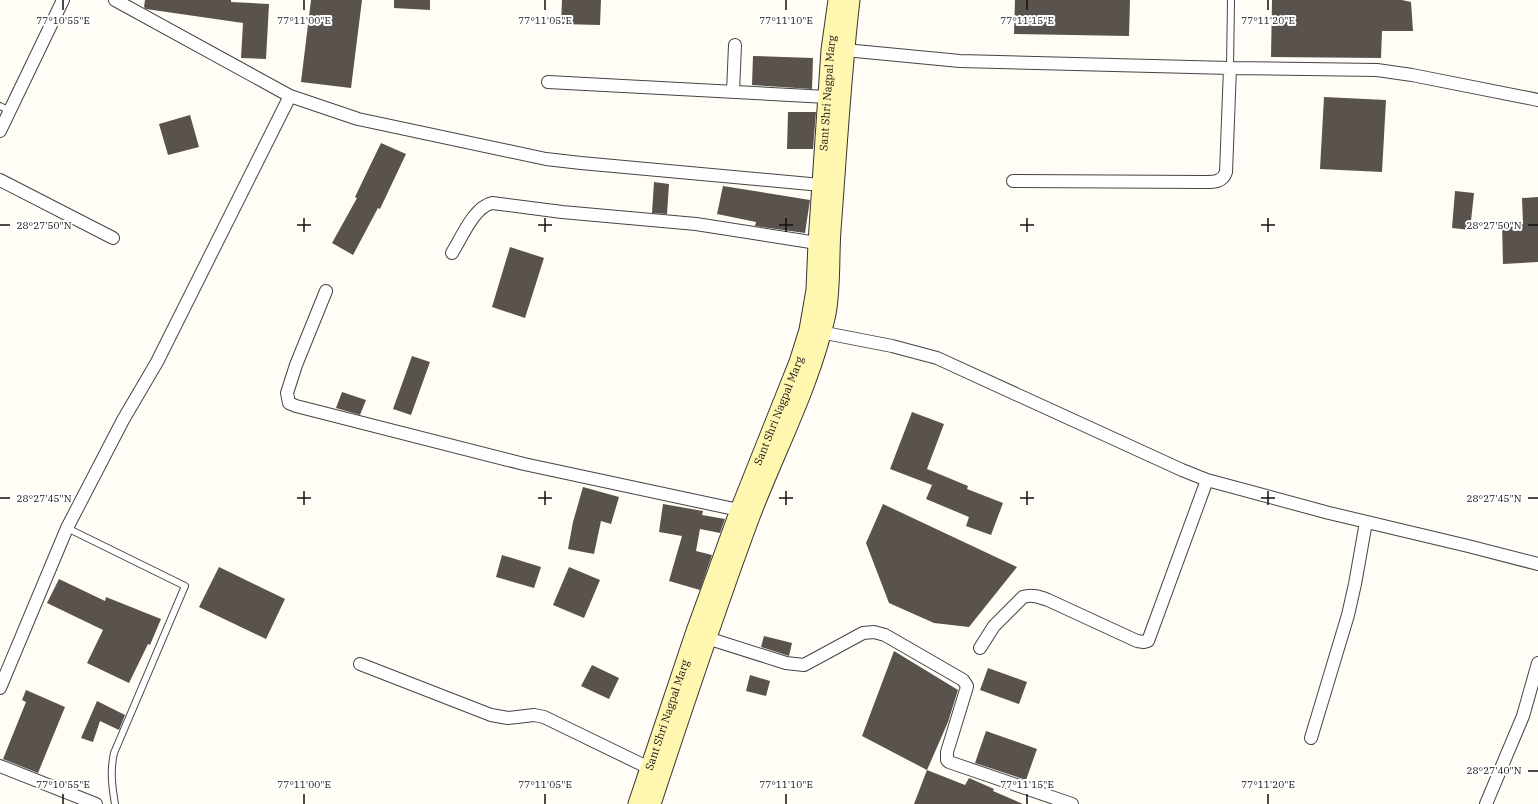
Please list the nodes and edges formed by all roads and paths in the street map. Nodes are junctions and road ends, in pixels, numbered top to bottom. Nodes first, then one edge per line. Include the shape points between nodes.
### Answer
1 (64, 0) edge
2 (115, 0) edge
3 (837, 0) edge
4 (851, 0) edge
5 (1231, 0) edge
6 (735, 45) dead end
7 (845, 50) junction
8 (1230, 68) junction
9 (548, 82) dead end
10 (733, 92) junction
11 (290, 96) junction
12 (827, 97) junction
13 (1538, 100) edge
14 (5, 109) edge
15 (0, 131) edge
16 (0, 180) edge
17 (1013, 180) dead end
18 (821, 185) junction
19 (113, 238) dead end
20 (817, 243) junction
21 (452, 253) dead end
22 (326, 291) dead end
23 (815, 331) junction
24 (1207, 480) junction
25 (739, 510) junction
26 (1366, 522) junction
27 (67, 528) junction
28 (1538, 564) edge
29 (707, 638) junction
30 (980, 648) dead end
31 (1538, 663) edge
32 (360, 664) dead end
33 (0, 688) edge
34 (1311, 738) dead end
35 (0, 766) edge
36 (649, 768) junction
37 (96, 804) edge
38 (115, 804) edge
39 (637, 804) edge
40 (652, 804) edge
41 (1072, 804) edge
42 (1486, 804) edge

1 - 14 street
2 - 11 street
3 - 12 main road, Sant Shri Nagpal Marg
4 - 7 main road, Sant Shri Nagpal Marg
5 - 8 lane
6 - 10 street
7 - 8 street via 960,61
7 - 23 main road, Sant Shri Nagpal Marg via 830,290 827,311
8 - 13 street via 1377,70
8 - 17 street via 1226,172 1220,181
9 - 10 street
10 - 12 street
11 - 18 street via 358,119 546,159
11 - 27 street via 157,362 123,420
12 - 18 main road, Sant Shri Nagpal Marg
14 - 15 street
16 - 19 street
18 - 20 main road, Sant Shri Nagpal Marg
20 - 21 street via 696,224 492,204 478,211
20 - 23 main road, Sant Shri Nagpal Marg
22 - 25 street via 296,365 287,393 289,403 524,464
23 - 24 street via 937,358
23 - 25 main road, Sant Shri Nagpal Marg via 798,362
23 - 29 main road, Sant Shri Nagpal Marg via 812,365
24 - 26 street
24 - 30 street via 1148,641 1137,641 1048,600 1027,596 994,626
25 - 36 main road, Sant Shri Nagpal Marg
26 - 28 street
26 - 34 street via 1348,615
27 - 33 street
27 - 38 lane via 185,586 114,753 111,780
29 - 40 main road, Sant Shri Nagpal Marg
29 - 41 street via 786,663 804,665 863,632 886,635 966,683 946,752 949,762
31 - 42 street via 1523,716
32 - 36 street via 491,715 508,718 534,715 544,717
35 - 37 street
36 - 39 main road, Sant Shri Nagpal Marg

